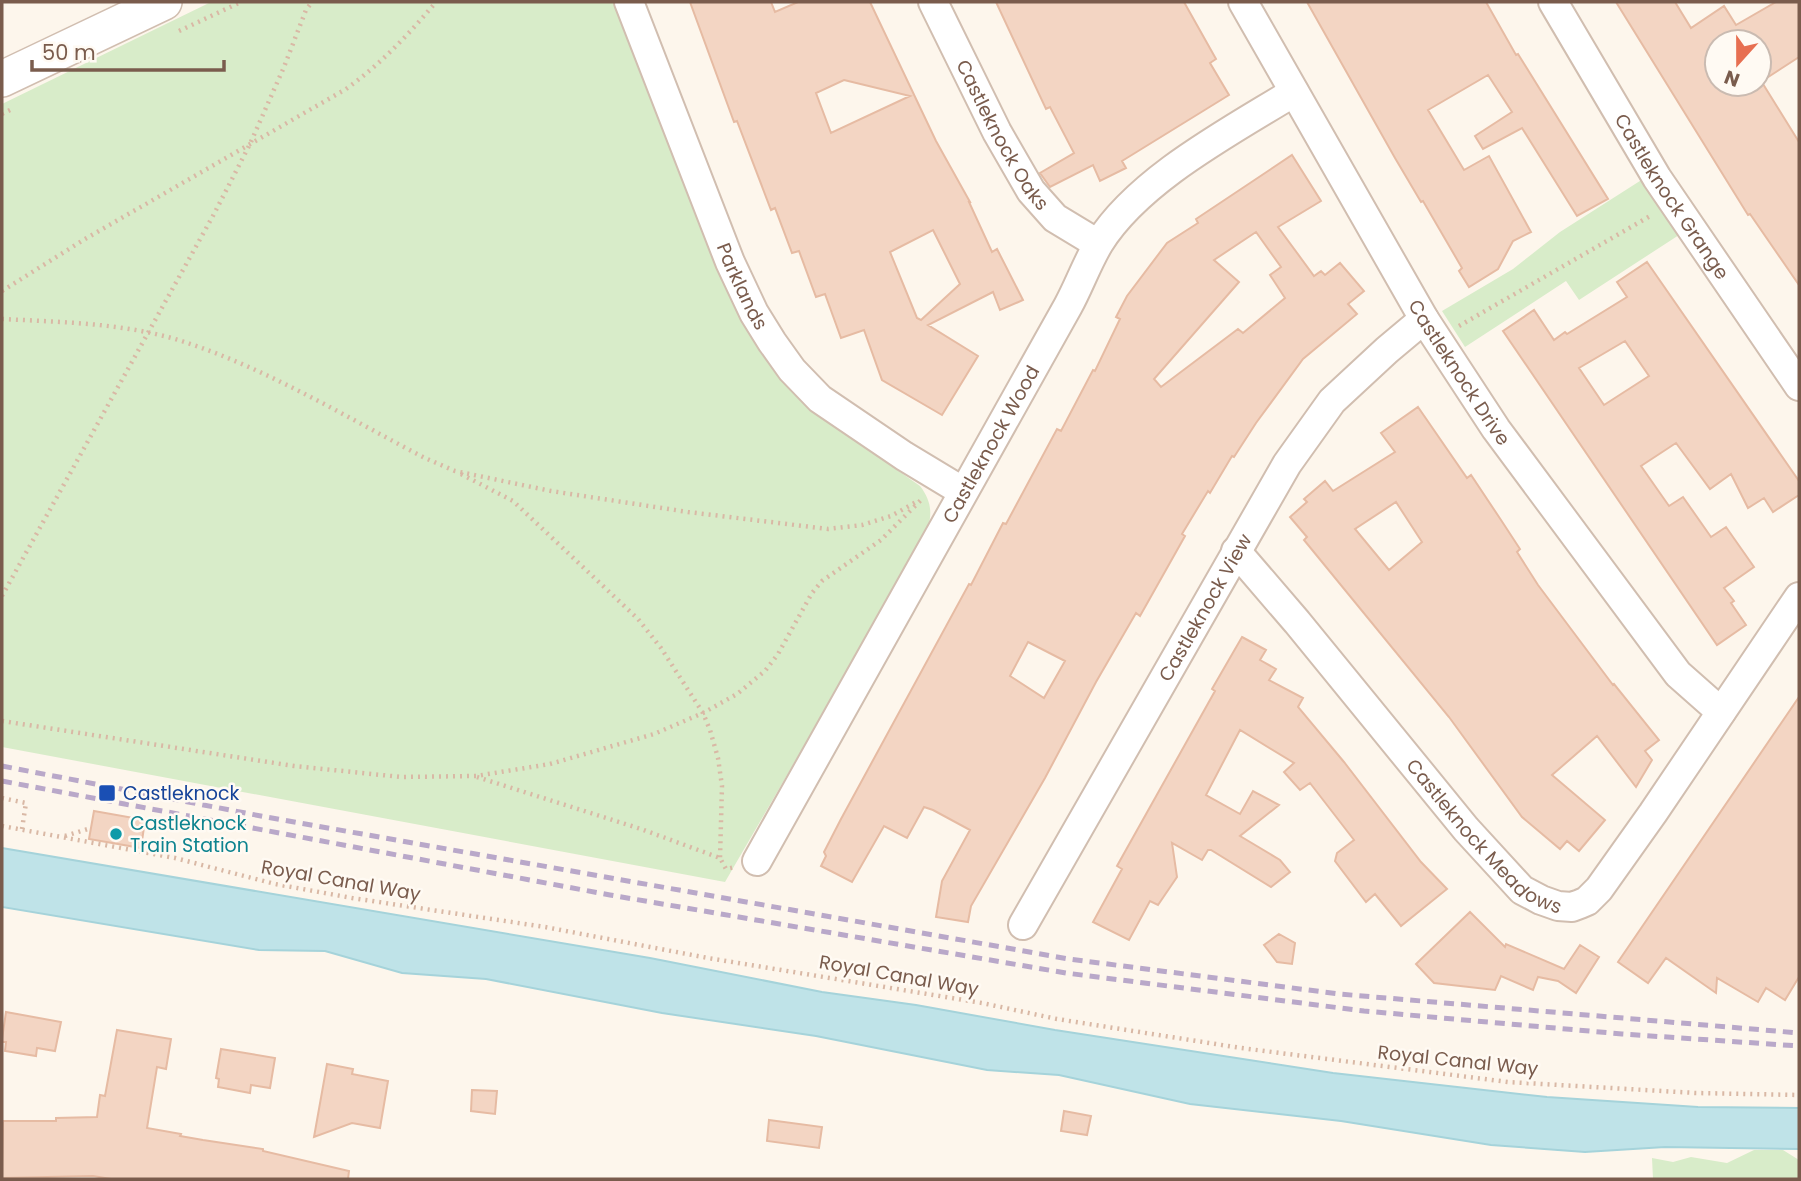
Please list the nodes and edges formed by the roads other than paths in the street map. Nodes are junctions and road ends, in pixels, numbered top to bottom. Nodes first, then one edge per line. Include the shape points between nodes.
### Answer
1 (164, 2) edge
2 (629, 2) edge
3 (933, 2) edge
4 (1243, 2) edge
5 (1553, 2) edge
6 (2, 79) edge
7 (1294, 92) junction
8 (1098, 244) junction
9 (1431, 329) junction
10 (1799, 386) edge
11 (941, 488) junction
12 (1236, 551) junction
13 (1799, 597) edge
14 (1721, 712) junction
15 (757, 861) road end
16 (1023, 925) dead end

1 - 6 street
2 - 11 street, Parklands via 730,262 772,342 820,399
3 - 8 street, Castleknock Oaks via 1031,191 1055,218
4 - 7 street, Castleknock Drive
5 - 10 street, Castleknock Grange via 1650,167
7 - 8 street, Castleknock Wood via 1158,182 1115,221
7 - 9 street, Castleknock Drive
8 - 11 street, Castleknock Wood via 1068,306
9 - 12 street, Castleknock View via 1387,350 1332,401 1283,471
9 - 14 street, Castleknock Drive via 1496,429 1647,635 1678,674
11 - 15 street, Castleknock Wood
12 - 14 street, Castleknock Meadows via 1466,829 1522,890 1558,906 1587,901 1599,889
12 - 16 street, Castleknock View
13 - 14 street, Castleknock Meadows

